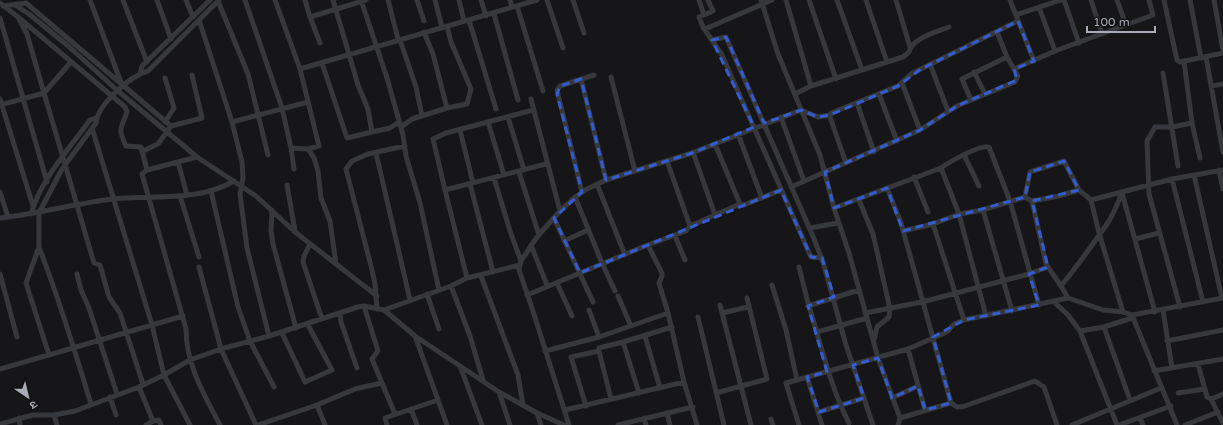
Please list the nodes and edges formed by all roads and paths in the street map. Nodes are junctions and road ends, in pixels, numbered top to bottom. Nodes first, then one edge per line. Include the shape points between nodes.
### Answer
1 (90, 0) edge
2 (123, 0) edge
3 (157, 0) edge
4 (186, 0) edge
5 (210, 0) edge
6 (219, 0) edge
7 (245, 0) edge
8 (275, 0) edge
9 (305, 0) edge
10 (333, 0) edge
11 (388, 0) edge
12 (418, 0) edge
13 (436, 0) edge
14 (459, 0) edge
15 (481, 0) edge
16 (510, 0) edge
17 (537, 0) edge
18 (547, 0) edge
19 (573, 0) edge
20 (699, 0) edge
21 (708, 0) edge
22 (772, 0) edge
23 (786, 0) edge
24 (809, 0) edge
25 (837, 0) edge
26 (866, 0) edge
27 (896, 0) edge
28 (1010, 0) edge
29 (1062, 0) edge
30 (1091, 0) edge
31 (1117, 0) edge
32 (1149, 0) edge
33 (1164, 0) edge
34 (1190, 0) edge
35 (1214, 0) edge
36 (363, 1) edge
37 (28, 2) edge
38 (762, 2) edge
39 (2, 5) edge
40 (15, 5) junction
41 (515, 6) junction
42 (1039, 7) junction
43 (336, 9) junction
44 (494, 14) junction
45 (704, 15) junction
46 (1016, 15) junction
47 (310, 16) junction
48 (486, 16) junction
49 (18, 17) junction
50 (193, 17) junction
51 (0, 18) edge
52 (199, 20) junction
53 (424, 21) dead end
54 (467, 21) junction
55 (1018, 21) junction
56 (1126, 25) junction
57 (444, 27) junction
58 (949, 27) dead end
59 (704, 29) junction
60 (424, 32) junction
61 (997, 32) junction
62 (584, 33) dead end
63 (1102, 34) junction
64 (171, 39) junction
65 (399, 40) junction
66 (712, 40) junction
67 (320, 43) dead end
68 (1079, 43) junction
69 (375, 46) junction
70 (910, 47) junction
71 (563, 48) dead end
72 (1223, 50) edge
73 (1055, 51) junction
74 (1223, 53) edge
75 (349, 55) junction
76 (1007, 57) junction
77 (1204, 57) junction
78 (1034, 60) junction
79 (1184, 61) junction
80 (71, 62) junction
81 (147, 62) junction
82 (322, 62) junction
83 (887, 62) junction
84 (930, 64) junction
85 (300, 68) junction
86 (1014, 69) junction
87 (862, 70) junction
88 (974, 72) junction
89 (140, 73) junction
90 (1163, 73) dead end
91 (192, 75) dead end
92 (594, 75) dead end
93 (611, 77) dead end
94 (165, 78) dead end
95 (580, 79) junction
96 (836, 79) junction
97 (902, 83) junction
98 (1223, 84) edge
99 (123, 86) junction
100 (811, 86) junction
101 (1211, 86) junction
102 (118, 91) junction
103 (543, 91) dead end
104 (44, 93) junction
105 (795, 94) junction
106 (879, 94) junction
107 (985, 94) junction
108 (111, 97) junction
109 (22, 99) junction
110 (531, 99) dead end
111 (518, 100) dead end
112 (971, 100) junction
113 (308, 102) junction
114 (1, 103) edge
115 (857, 103) junction
116 (282, 108) junction
117 (447, 108) junction
118 (496, 109) dead end
119 (533, 110) junction
120 (801, 110) junction
121 (948, 111) junction
122 (258, 115) junction
123 (830, 115) junction
124 (422, 116) junction
125 (508, 117) junction
126 (781, 117) junction
127 (96, 118) junction
128 (166, 122) junction
129 (232, 122) junction
130 (488, 122) junction
131 (764, 123) junction
132 (1192, 123) junction
133 (400, 124) junction
134 (171, 126) junction
135 (754, 127) junction
136 (1172, 127) junction
137 (92, 128) junction
138 (460, 130) junction
139 (920, 130) junction
140 (166, 131) junction
141 (372, 132) junction
142 (738, 134) junction
143 (898, 141) junction
144 (715, 144) junction
145 (405, 146) junction
146 (291, 148) junction
147 (308, 149) junction
148 (143, 151) junction
149 (693, 152) junction
150 (874, 152) junction
151 (1223, 152) edge
152 (376, 153) junction
153 (268, 155) dead end
154 (964, 155) junction
155 (63, 156) junction
156 (197, 157) junction
157 (1200, 158) dead end
158 (667, 161) junction
159 (178, 162) junction
160 (846, 163) junction
161 (546, 164) junction
162 (65, 165) junction
163 (1178, 166) dead end
164 (941, 168) junction
165 (294, 169) dead end
166 (147, 170) junction
167 (1221, 170) edge
168 (522, 171) junction
169 (635, 171) junction
170 (825, 172) junction
171 (504, 175) junction
172 (1194, 175) junction
173 (914, 177) junction
174 (494, 178) junction
175 (1172, 179) junction
176 (606, 180) junction
177 (234, 181) junction
178 (804, 181) junction
179 (47, 182) junction
180 (471, 184) junction
181 (597, 184) junction
182 (240, 185) junction
183 (287, 185) dead end
184 (1148, 185) junction
185 (979, 186) dead end
186 (791, 187) junction
187 (887, 188) junction
188 (1223, 189) edge
189 (445, 190) junction
190 (781, 190) junction
191 (1079, 190) junction
192 (211, 191) junction
193 (0, 192) edge
194 (582, 192) junction
195 (1122, 193) junction
196 (187, 195) junction
197 (180, 196) junction
198 (149, 197) junction
199 (575, 197) junction
200 (1026, 197) junction
201 (762, 198) junction
202 (114, 199) junction
203 (859, 200) junction
204 (1091, 200) junction
205 (1010, 201) junction
206 (1032, 202) junction
207 (77, 204) junction
208 (740, 204) junction
209 (33, 206) junction
210 (834, 208) junction
211 (272, 210) junction
212 (983, 210) junction
213 (560, 211) junction
214 (928, 212) dead end
215 (39, 213) junction
216 (31, 214) junction
217 (959, 214) junction
218 (715, 215) junction
219 (8, 217) junction
220 (0, 218) edge
221 (554, 218) junction
222 (838, 223) junction
223 (933, 224) junction
224 (690, 226) junction
225 (810, 228) junction
226 (588, 230) junction
227 (903, 230) junction
228 (295, 232) junction
229 (1099, 233) junction
230 (1159, 233) junction
231 (539, 235) junction
232 (675, 236) junction
233 (1135, 239) junction
234 (564, 241) junction
235 (310, 244) junction
236 (531, 245) junction
237 (648, 245) junction
238 (39, 247) junction
239 (625, 255) junction
240 (199, 257) dead end
241 (822, 258) junction
242 (685, 260) dead end
243 (520, 263) junction
244 (602, 263) junction
245 (336, 264) junction
246 (1048, 266) junction
247 (200, 267) dead end
248 (799, 267) dead end
249 (493, 272) junction
250 (580, 272) junction
251 (0, 274) edge
252 (77, 274) dead end
253 (1029, 274) junction
254 (481, 276) junction
255 (467, 278) junction
256 (1004, 280) junction
257 (557, 282) junction
258 (548, 285) junction
259 (772, 285) dead end
260 (451, 286) junction
261 (977, 286) junction
262 (1061, 286) junction
263 (439, 290) junction
264 (859, 290) junction
265 (956, 292) junction
266 (426, 294) junction
267 (527, 295) junction
268 (377, 296) junction
269 (834, 297) junction
270 (747, 298) dead end
271 (1068, 298) junction
272 (1223, 298) edge
273 (410, 300) junction
274 (593, 302) dead end
275 (922, 302) junction
276 (1054, 302) junction
277 (1203, 302) junction
278 (720, 305) dead end
279 (1039, 305) junction
280 (364, 306) junction
281 (808, 306) junction
282 (748, 307) junction
283 (1180, 307) junction
284 (377, 309) junction
285 (890, 309) junction
286 (384, 310) junction
287 (589, 310) dead end
288 (1163, 310) junction
289 (1012, 311) junction
290 (1123, 312) junction
291 (1155, 312) junction
292 (340, 313) junction
293 (668, 313) junction
294 (722, 313) junction
295 (866, 315) junction
296 (183, 316) junction
297 (572, 316) dead end
298 (986, 316) junction
299 (698, 317) dead end
300 (1132, 317) junction
301 (322, 319) junction
302 (964, 320) junction
303 (630, 324) junction
304 (152, 325) junction
305 (308, 325) junction
306 (840, 325) junction
307 (672, 327) junction
308 (1104, 327) junction
309 (296, 328) junction
310 (439, 329) dead end
311 (1223, 330) edge
312 (1080, 331) junction
313 (817, 332) junction
314 (126, 333) junction
315 (282, 333) junction
316 (270, 336) junction
317 (414, 336) junction
318 (645, 336) junction
319 (17, 337) dead end
320 (599, 337) junction
321 (933, 337) junction
322 (98, 341) junction
323 (250, 341) junction
324 (1167, 341) junction
325 (623, 342) junction
326 (873, 342) junction
327 (74, 348) junction
328 (221, 349) junction
329 (908, 349) junction
330 (545, 351) junction
331 (599, 351) junction
332 (50, 355) junction
333 (878, 358) junction
334 (1223, 359) edge
335 (190, 360) junction
336 (1198, 364) junction
337 (460, 365) junction
338 (854, 365) junction
339 (357, 368) dead end
340 (1172, 368) junction
341 (0, 369) edge
342 (1154, 371) junction
343 (828, 372) junction
344 (164, 375) junction
345 (808, 377) junction
346 (483, 380) junction
347 (797, 380) junction
348 (684, 382) junction
349 (382, 383) junction
350 (141, 386) junction
351 (741, 386) junction
352 (918, 386) junction
353 (274, 388) dead end
354 (660, 388) junction
355 (1161, 388) junction
356 (1204, 389) junction
357 (499, 392) junction
358 (639, 393) junction
359 (716, 393) junction
360 (1178, 393) dead end
361 (117, 394) junction
362 (1223, 394) edge
363 (110, 397) junction
364 (864, 398) junction
365 (892, 398) junction
366 (611, 399) junction
367 (1211, 399) junction
368 (438, 400) junction
369 (1130, 400) junction
370 (951, 403) junction
371 (91, 404) junction
372 (317, 405) junction
373 (523, 405) junction
374 (839, 405) junction
375 (586, 406) junction
376 (1171, 406) junction
377 (693, 407) junction
378 (411, 409) junction
379 (565, 410) junction
380 (925, 410) junction
381 (1110, 410) junction
382 (819, 412) junction
383 (1218, 412) junction
384 (537, 413) junction
385 (667, 413) junction
386 (395, 414) junction
387 (54, 415) junction
388 (116, 415) dead end
389 (20, 418) junction
390 (644, 418) junction
391 (900, 418) junction
392 (1140, 418) junction
393 (771, 419) dead end
394 (153, 421) junction
395 (849, 423) dead end
396 (1196, 423) edge
397 (1223, 423) edge
398 (0, 424) edge
399 (20, 425) edge
400 (57, 425) edge
401 (146, 425) edge
402 (161, 425) edge
403 (190, 425) edge
404 (220, 425) edge
405 (257, 425) edge
406 (325, 425) edge
407 (387, 425) edge
408 (417, 425) edge
409 (447, 425) edge
410 (482, 425) edge
411 (510, 425) edge
412 (541, 425) edge
413 (564, 425) edge
414 (569, 425) edge
415 (621, 425) edge
416 (646, 425) edge
417 (670, 425) edge
418 (697, 425) edge
419 (724, 425) edge
420 (751, 425) edge
421 (773, 425) edge
422 (799, 425) edge
423 (822, 425) edge
424 (873, 425) edge
425 (898, 425) edge
426 (1057, 425) edge
427 (1072, 425) edge
428 (1118, 425) edge
429 (1143, 425) edge
430 (1177, 425) edge
431 (1185, 425) edge

1 - 99 street
2 - 81 street
3 - 64 street
4 - 50 street
5 - 50 street
6 - 52 street
6 - 122 street via 248,74
7 - 116 street
8 - 85 street
9 - 47 street
10 - 43 street
11 - 65 street
12 - 53 street
13 - 57 street
14 - 54 street
15 - 48 street
16 - 41 street
17 - 41 street
18 - 71 street
19 - 62 street
20 - 45 street
21 - 45 street via 713,11
22 - 38 street
23 - 100 street
24 - 96 street
25 - 87 street
26 - 83 street
27 - 70 street
28 - 46 street
29 - 42 street
29 - 68 street
30 - 63 street
31 - 56 street
32 - 56 street via 1153,15
33 - 79 street via 1176,57 1180,62
34 - 77 street
35 - 72 street
36 - 43 street
36 - 69 street
37 - 40 street
37 - 99 street
38 - 59 street
38 - 105 street via 769,29
39 - 40 street
39 - 49 street
40 - 102 street via 61,40
41 - 44 street
41 - 103 street
42 - 46 street
42 - 73 street
43 - 47 street
43 - 75 street
44 - 48 street
44 - 111 street
45 - 59 street via 700,17
46 - 55 street
47 - 67 street
48 - 54 street
49 - 80 street
49 - 104 street via 27,34
50 - 64 street
51 - 109 street
52 - 89 street via 148,71
52 - 129 street
54 - 57 street
54 - 118 street
55 - 61 street
55 - 78 street
56 - 63 street
57 - 60 street
57 - 117 street via 471,90 467,104
58 - 70 street via 916,41
59 - 66 street
60 - 65 street
60 - 117 street via 433,54
61 - 76 street
61 - 84 street
63 - 68 street
64 - 81 street
65 - 69 street
65 - 124 street via 416,87
66 - 131 street via 726,37
66 - 135 street via 722,55
68 - 73 street
69 - 75 street
69 - 133 street
70 - 83 street via 907,54
73 - 78 street
74 - 77 street
75 - 82 street
75 - 141 street via 368,109
76 - 86 street
76 - 88 street
77 - 79 street
77 - 101 street
78 - 86 street
79 - 132 street
80 - 104 street
80 - 108 street
81 - 89 street via 142,66
82 - 85 street
82 - 141 street via 347,138
83 - 87 street
84 - 97 street via 911,74
84 - 121 street
85 - 113 street
86 - 107 street via 1018,76 1017,80
87 - 96 street
88 - 107 street
88 - 112 street via 961,80
89 - 99 street
90 - 136 street
91 - 134 street via 202,118
92 - 95 street
93 - 169 street
94 - 128 street via 174,108
95 - 176 street
95 - 194 street via 560,86 557,90
96 - 100 street
97 - 106 street
97 - 139 street
98 - 101 street
99 - 102 street
99 - 128 street
100 - 105 street
101 - 151 street
102 - 108 street
102 - 140 street
104 - 109 street
104 - 155 street
105 - 120 street
106 - 115 street
106 - 143 street
107 - 112 street
108 - 127 street
108 - 148 street via 127,110 120,128 125,144 128,147 141,147
109 - 114 street
109 - 179 street
110 - 119 street
112 - 121 street
113 - 116 street
113 - 147 street via 319,146
114 - 209 street
115 - 123 street via 833,111
115 - 150 street
116 - 122 street
116 - 146 street
117 - 124 street
119 - 125 street
119 - 161 street
120 - 123 street via 818,117
120 - 126 street
120 - 170 street
121 - 139 street
122 - 129 street
122 - 153 street
123 - 160 street
124 - 133 street
125 - 130 street
125 - 168 street
126 - 131 street
126 - 178 street
127 - 137 street
127 - 155 street via 90,120
128 - 134 street
129 - 182 street via 242,162
130 - 138 street
130 - 171 street
131 - 135 street
131 - 186 street
132 - 136 street
132 - 157 street
133 - 141 street
133 - 145 street
134 - 140 street
135 - 142 street
135 - 190 street
136 - 163 street
136 - 184 street via 1155,127 1147,141
137 - 162 street
137 - 202 street
138 - 180 street
138 - 189 street via 432,139
139 - 143 street
140 - 148 street via 158,144
140 - 156 street
142 - 144 street
142 - 201 street
143 - 150 street
144 - 149 street
144 - 208 street
145 - 152 street
145 - 263 street
146 - 147 street
146 - 165 street
147 - 245 street via 318,171 321,198 330,221
148 - 166 street
149 - 158 street
149 - 218 street
150 - 160 street
152 - 268 street via 352,161 346,169
152 - 273 street
154 - 164 street
154 - 185 street
154 - 205 street via 989,147
155 - 162 street
155 - 179 street
156 - 159 street
156 - 177 street
158 - 169 street
158 - 224 street
159 - 166 street
159 - 196 street
160 - 170 street
161 - 168 street
161 - 213 street
162 - 207 street
162 - 215 street
164 - 173 street
164 - 217 street
166 - 198 street via 142,174
167 - 172 street
167 - 188 street
168 - 171 street
168 - 231 street
169 - 176 street
170 - 178 street
170 - 210 street
171 - 174 street
172 - 175 street
172 - 272 street
173 - 187 street
173 - 214 street
174 - 180 street
174 - 243 street
175 - 184 street
175 - 277 street
176 - 181 street
177 - 182 street
177 - 192 street
178 - 186 street
179 - 209 street
180 - 189 street
180 - 249 street
181 - 194 street
181 - 239 street
182 - 211 street
182 - 316 street via 247,248
183 - 228 street
184 - 195 street
184 - 230 street
186 - 225 street
187 - 203 street
187 - 227 street
189 - 255 street
190 - 201 street
190 - 241 street via 811,256
191 - 200 street via 1064,161 1030,172
191 - 204 street
191 - 206 street
192 - 196 street
192 - 323 street via 238,307
193 - 219 street
194 - 199 street
195 - 204 street
195 - 229 street via 1110,220
195 - 233 street
196 - 197 street
197 - 198 street
197 - 240 street
198 - 202 street
198 - 296 street
199 - 213 street
199 - 226 street
200 - 205 street
200 - 206 street
201 - 208 street via 744,205
202 - 207 street
202 - 304 street
203 - 210 street
203 - 285 street via 873,234
204 - 229 street
205 - 212 street
205 - 253 street
206 - 246 street
207 - 215 street
207 - 314 street via 94,263 100,265 109,297 120,313
208 - 218 street
209 - 216 street
210 - 222 street
211 - 228 street
211 - 309 street via 273,244
212 - 217 street
212 - 256 street
213 - 221 street
215 - 216 street
215 - 238 street
216 - 219 street
217 - 223 street
217 - 261 street
218 - 224 street
219 - 220 street
221 - 231 street
221 - 234 street
222 - 225 street
222 - 264 street
223 - 227 street
223 - 265 street
224 - 232 street via 686,232
225 - 241 street
226 - 234 street
226 - 244 street
227 - 275 street
228 - 235 street
229 - 262 street via 1094,244
229 - 290 street
230 - 233 street
230 - 283 street
231 - 236 street
232 - 237 street
232 - 242 street
233 - 291 street
234 - 250 street
235 - 245 street
235 - 301 street via 303,262
236 - 243 street
236 - 258 street
237 - 239 street
237 - 293 street via 662,273 659,283
238 - 327 street
238 - 332 street via 26,283
239 - 244 street
241 - 269 street
243 - 249 street
243 - 267 street via 519,270
244 - 250 street
244 - 303 street
245 - 268 street
246 - 253 street
246 - 262 street
247 - 328 street
248 - 281 street
249 - 254 street
250 - 257 street
250 - 274 street
251 - 319 street
252 - 322 street via 80,290 90,308
253 - 256 street
253 - 279 street
254 - 255 street
254 - 373 street via 518,375
255 - 260 street
256 - 261 street
256 - 289 street
257 - 258 street
257 - 297 street
258 - 267 street
259 - 347 street via 786,330
260 - 263 street
260 - 346 street
261 - 265 street
261 - 298 street
262 - 271 street
263 - 266 street
264 - 269 street
264 - 295 street
265 - 275 street
265 - 302 street
266 - 273 street
266 - 310 street
267 - 330 street
268 - 284 street
269 - 281 street
269 - 306 street
270 - 282 street
271 - 276 street
271 - 290 street via 1097,309
272 - 277 street
273 - 286 street
275 - 285 street
275 - 321 street
276 - 279 street
276 - 312 street
277 - 283 street
278 - 294 street
279 - 289 street
280 - 284 street
280 - 292 street
280 - 349 street via 378,351 372,359
281 - 313 street
282 - 294 street
282 - 351 street via 767,379
283 - 288 street
284 - 286 street
285 - 295 street
285 - 326 street via 889,317 877,327
286 - 317 street
287 - 320 street
288 - 291 street
288 - 324 street
289 - 298 street
290 - 300 street
291 - 300 street
292 - 301 street
292 - 339 street
293 - 303 street
293 - 307 street
294 - 351 street
295 - 306 street
295 - 326 street
296 - 304 street
296 - 335 street
298 - 302 street
299 - 359 street
300 - 308 street
300 - 342 street
301 - 305 street
302 - 321 street via 954,324 947,332
303 - 320 street
304 - 314 street
304 - 344 street
305 - 309 street
305 - 315 street via 332,370 305,382
306 - 313 street
306 - 338 street
307 - 318 street
307 - 348 street
308 - 312 street
308 - 369 street
309 - 315 street
311 - 324 street
312 - 381 street
313 - 343 street
314 - 322 street
314 - 350 street
315 - 316 street
316 - 323 street
317 - 337 street
317 - 368 street
318 - 325 street
318 - 354 street
320 - 330 street
321 - 329 street
321 - 370 street
322 - 327 street
322 - 361 street
323 - 328 street
323 - 353 street
324 - 340 street
325 - 331 street via 599,348
325 - 358 street
326 - 333 street
327 - 332 street
327 - 371 street
328 - 335 street
328 - 405 street
329 - 333 street
329 - 352 street
330 - 379 street
331 - 366 street
331 - 375 street via 572,357
332 - 341 street
333 - 338 street
333 - 365 street
334 - 336 street
335 - 344 street
335 - 404 street
336 - 340 street
336 - 356 street
337 - 346 street
337 - 410 street
338 - 343 street
338 - 364 street
340 - 342 street
342 - 355 street
343 - 345 street
343 - 374 street
344 - 350 street
344 - 403 street
345 - 347 street
345 - 382 street
346 - 357 street
347 - 422 street via 786,383
348 - 354 street
348 - 377 street
349 - 372 street via 355,388
349 - 386 street
350 - 361 street
350 - 394 street
351 - 359 street
351 - 420 street
352 - 365 street
352 - 380 street
354 - 358 street
355 - 369 street
355 - 376 street
356 - 360 street
356 - 367 street via 1206,397
357 - 373 street
357 - 411 street
358 - 366 street
359 - 419 street
361 - 363 street
362 - 367 street
363 - 371 street
363 - 388 street
364 - 374 street
364 - 424 street
365 - 391 street
366 - 375 street
367 - 383 street
368 - 378 street
368 - 409 street
369 - 381 street
370 - 380 street
370 - 426 street via 962,407 1035,381 1044,387
371 - 387 street
372 - 405 street
372 - 406 street
373 - 384 street
374 - 382 street
374 - 395 street
375 - 379 street
376 - 392 street
376 - 430 street
377 - 385 street
377 - 418 street
378 - 386 street
378 - 408 street
379 - 414 street
380 - 391 street
381 - 427 street
381 - 428 street
382 - 423 street
383 - 396 street
383 - 397 street
384 - 412 street
384 - 413 street
385 - 390 street
385 - 417 street
386 - 407 street via 385,418
387 - 389 street
387 - 400 street
389 - 398 street
389 - 399 street
390 - 415 street
390 - 416 street
391 - 425 street
392 - 428 street
392 - 429 street
393 - 421 street
394 - 401 street
394 - 402 street via 159,420
396 - 431 street

